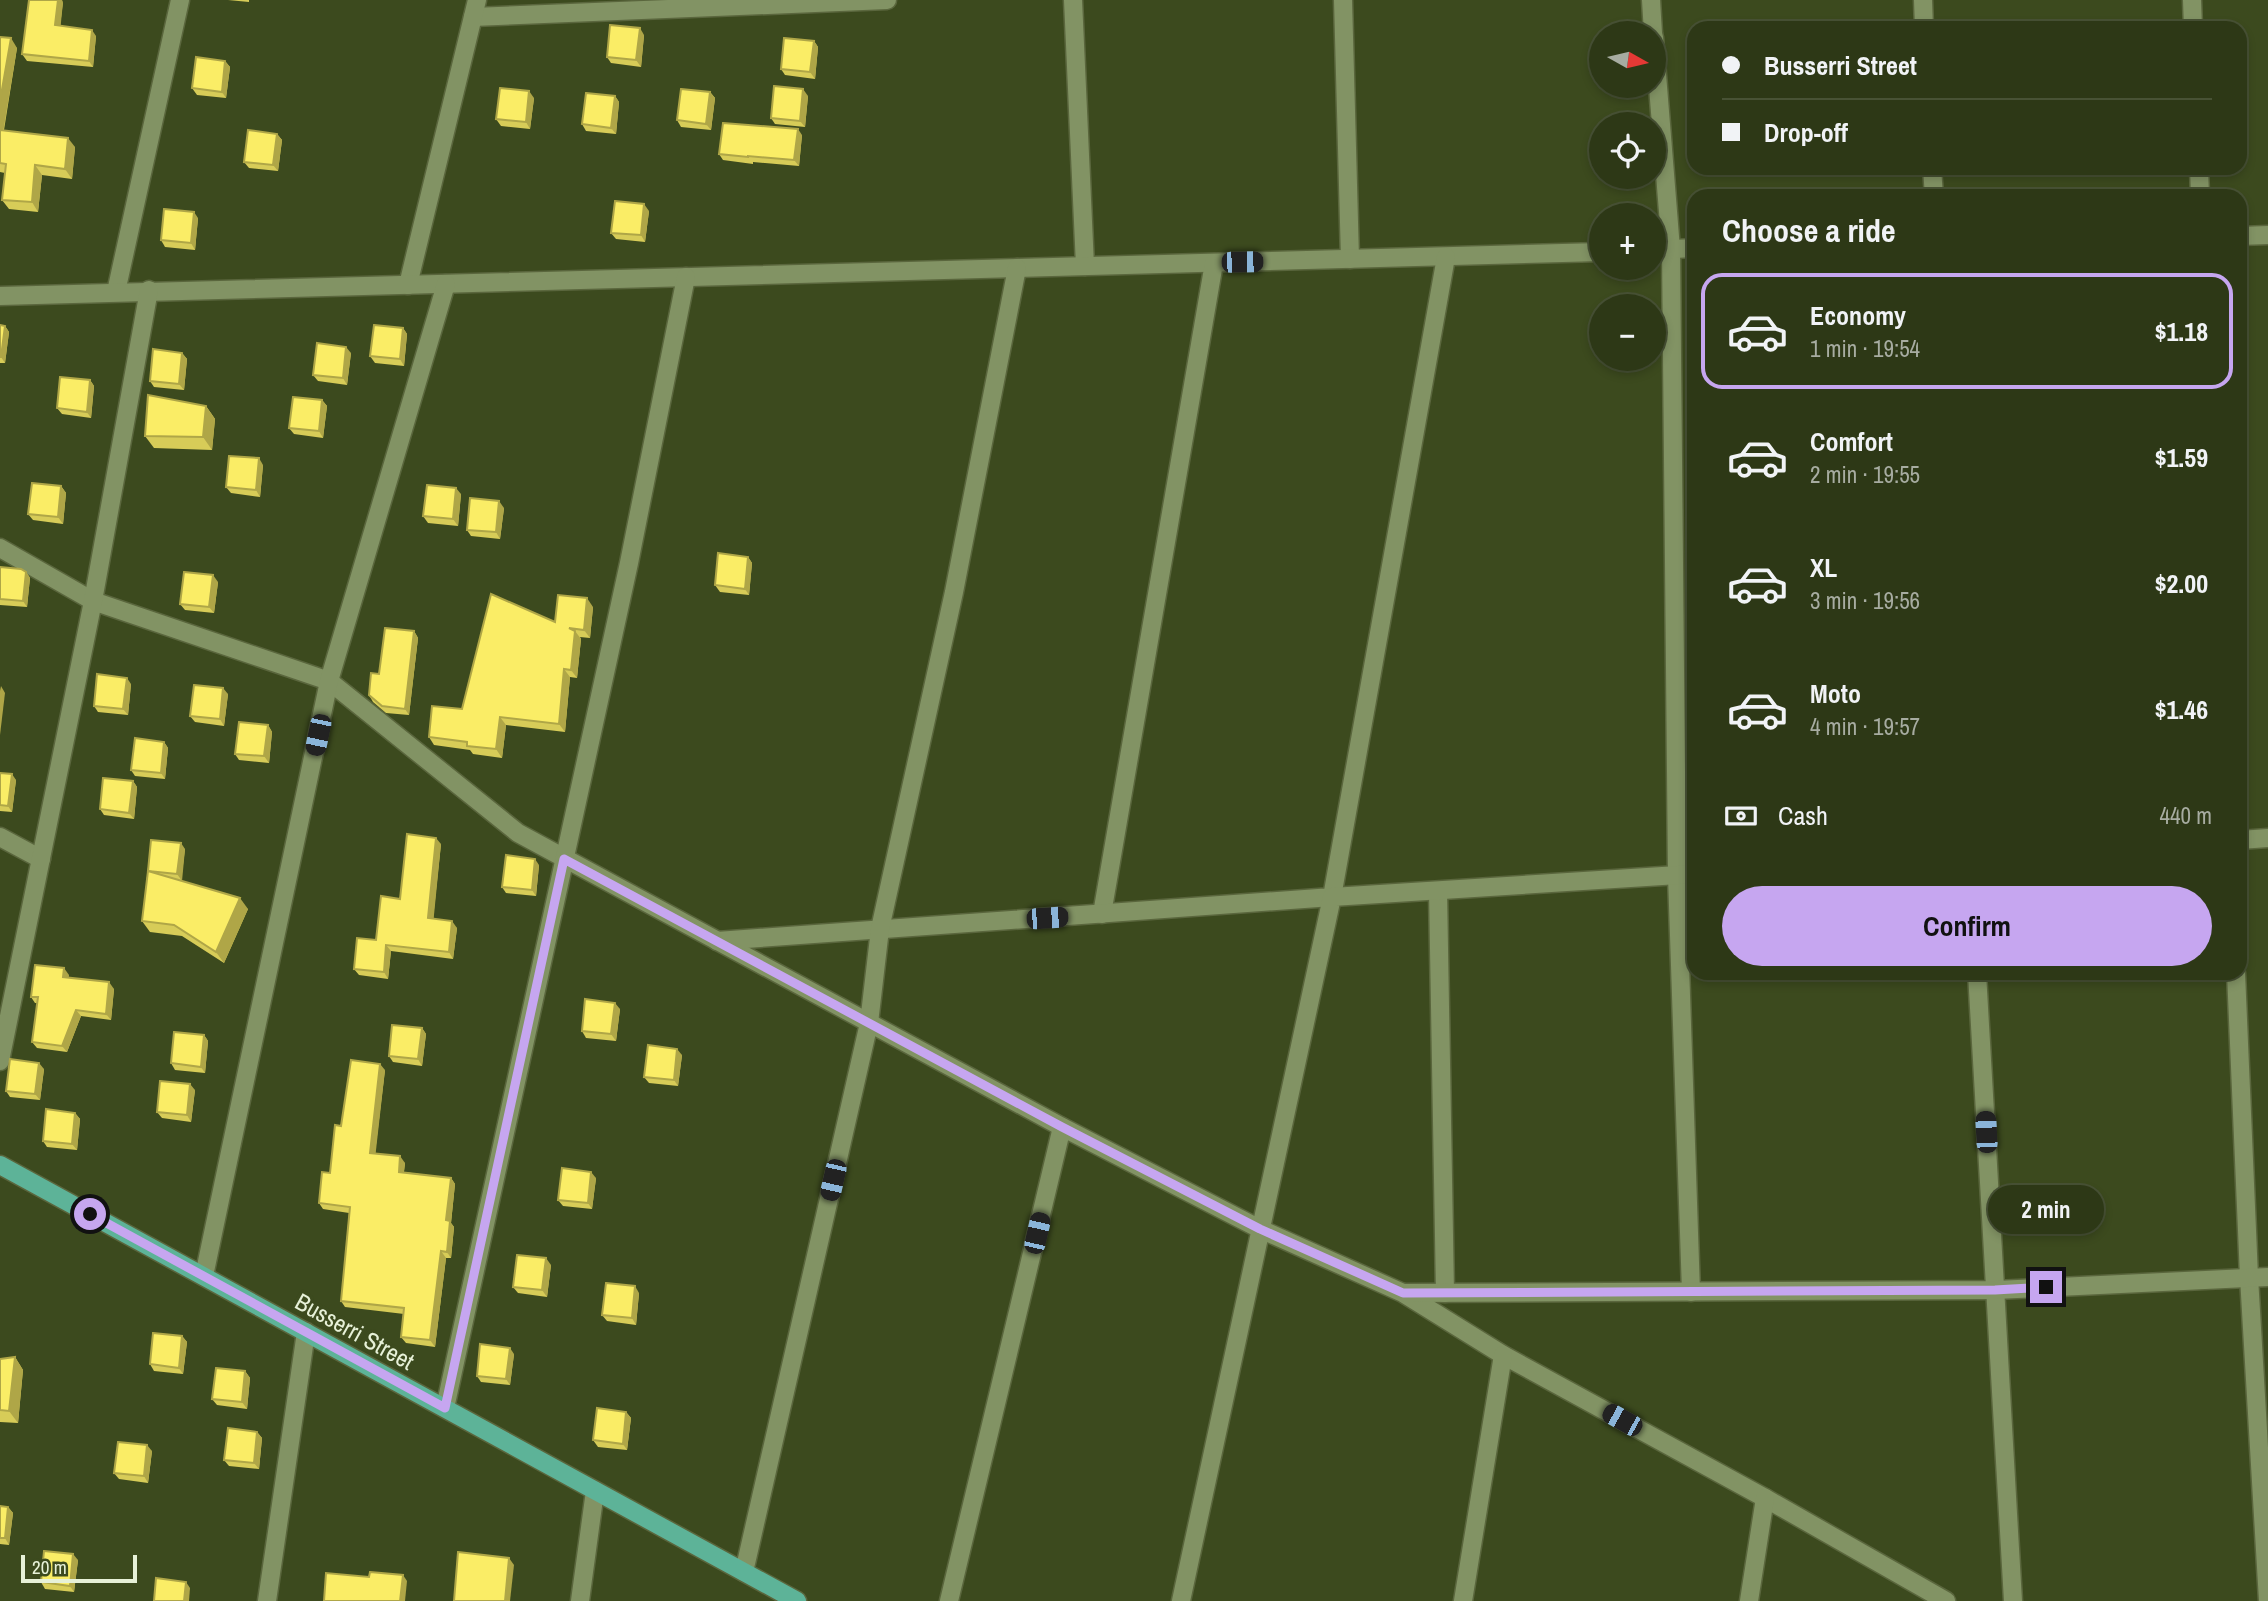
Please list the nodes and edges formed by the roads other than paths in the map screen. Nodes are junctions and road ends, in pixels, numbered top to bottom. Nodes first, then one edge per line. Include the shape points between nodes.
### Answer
1 (180, 0) edge
2 (887, 0) edge
3 (1073, 0) edge
4 (1343, 0) edge
5 (1651, 0) edge
6 (1923, 0) edge
7 (2192, 0) edge
8 (475, 9) edge
9 (1653, 21) edge
10 (1924, 21) edge
11 (2193, 21) edge
12 (1656, 98) edge
13 (1660, 203) edge
14 (2268, 235) edge
15 (2247, 236) edge
16 (1687, 248) edge
17 (1666, 249) edge
18 (1589, 252) edge
19 (1446, 257) junction
20 (1350, 260) junction
21 (1214, 263) junction
22 (1085, 266) junction
23 (1017, 268) junction
24 (686, 276) junction
25 (1663, 280) edge
26 (446, 284) junction
27 (408, 285) junction
28 (149, 290) junction
29 (116, 292) junction
30 (0, 296) edge
31 (0, 548) edge
32 (93, 601) junction
33 (330, 681) junction
34 (0, 837) edge
35 (2268, 838) edge
36 (2247, 840) edge
37 (41, 859) junction
38 (564, 859) junction
39 (1686, 875) edge
40 (1438, 891) junction
41 (1332, 897) junction
42 (1102, 914) junction
43 (880, 929) junction
44 (717, 941) junction
45 (1687, 979) edge
46 (1687, 980) edge
47 (1977, 980) edge
48 (2236, 980) edge
49 (869, 1023) junction
50 (0, 1060) edge
51 (1062, 1127) junction
52 (0, 1165) edge
53 (1260, 1229) junction
54 (204, 1276) junction
55 (2249, 1277) junction
56 (2268, 1277) edge
57 (1995, 1290) junction
58 (1690, 1292) junction
59 (1403, 1293) junction
60 (1445, 1293) junction
61 (306, 1332) junction
62 (1503, 1355) junction
63 (445, 1408) junction
64 (595, 1491) junction
65 (1765, 1498) junction
66 (744, 1572) junction
67 (267, 1601) edge
68 (580, 1601) edge
69 (797, 1601) edge
70 (949, 1601) edge
71 (1181, 1601) edge
72 (1463, 1601) edge
73 (1749, 1601) edge
74 (1947, 1601) edge
75 (2013, 1601) edge
76 (2268, 1601) edge

1 - 29 street
2 - 8 street
3 - 22 street
4 - 20 street
5 - 9 street
6 - 10 street
7 - 11 street
8 - 27 street
12 - 13 street
14 - 15 street
16 - 17 street
18 - 19 street
19 - 20 street
19 - 41 street
20 - 21 street
21 - 22 street
21 - 42 street
22 - 23 street
23 - 24 street
23 - 43 street
24 - 26 street
24 - 38 street
25 - 39 street
26 - 27 street
26 - 33 street
27 - 28 street
28 - 29 street
28 - 32 street
29 - 30 street
31 - 32 street
32 - 33 street
32 - 37 street
33 - 38 street via 518,834
33 - 54 street
34 - 37 street
35 - 36 street
37 - 50 street
38 - 44 street
38 - 63 street
39 - 40 street
39 - 45 street
40 - 41 street
40 - 60 street
41 - 42 street
41 - 53 street
42 - 43 street
43 - 44 street
43 - 49 street
44 - 49 street
46 - 58 street
47 - 57 street
48 - 55 street
49 - 51 street
49 - 66 street
51 - 53 street
51 - 70 street
52 - 54 main road, Busserri Street
53 - 59 street
53 - 71 street
54 - 61 main road, Busserri Street
55 - 56 street
55 - 57 street
55 - 76 street
57 - 58 street
57 - 75 street
58 - 60 street
59 - 60 street
59 - 62 street
61 - 63 main road, Busserri Street
61 - 67 street
62 - 65 street
62 - 72 street
63 - 64 main road, Busserri Street
64 - 66 main road, Busserri Street
64 - 68 street
65 - 73 street
65 - 74 street
66 - 69 main road, Busserri Street

